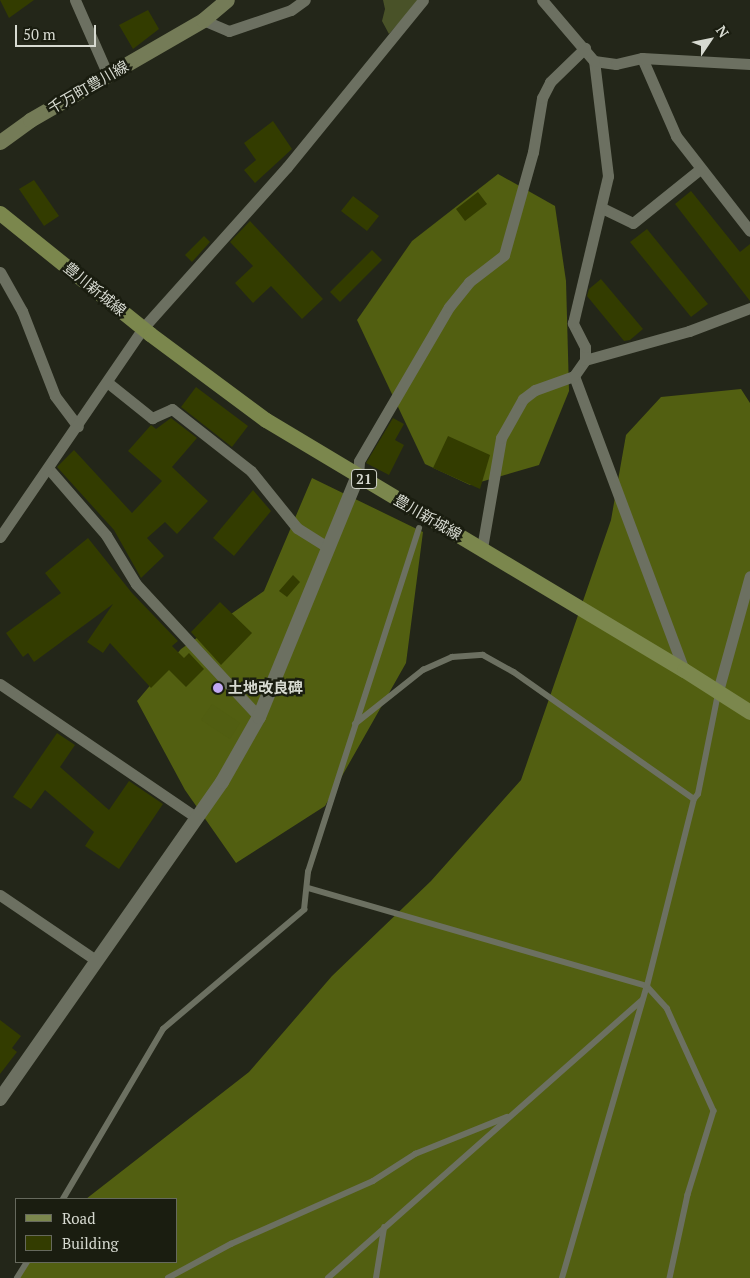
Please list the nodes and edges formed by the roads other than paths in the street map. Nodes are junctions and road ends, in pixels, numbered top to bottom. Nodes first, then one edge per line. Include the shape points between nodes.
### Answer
1 (75, 0) edge
2 (227, 0) edge
3 (305, 0) edge
4 (423, 0) edge
5 (542, 0) edge
6 (203, 20) junction
7 (585, 48) junction
8 (642, 58) junction
9 (594, 61) junction
10 (750, 64) edge
11 (108, 75) junction
12 (0, 142) edge
13 (699, 170) junction
14 (602, 208) junction
15 (0, 213) edge
16 (750, 231) edge
17 (0, 272) edge
18 (750, 308) edge
19 (143, 328) junction
20 (585, 360) junction
21 (574, 376) junction
22 (107, 382) junction
23 (78, 426) junction
24 (48, 468) junction
25 (358, 476) junction
26 (419, 528) dead end
27 (0, 537) edge
28 (328, 547) junction
29 (482, 548) junction
30 (750, 576) edge
31 (684, 670) junction
32 (0, 684) edge
33 (718, 691) junction
34 (750, 712) edge
35 (259, 717) junction
36 (355, 724) junction
37 (694, 799) junction
38 (196, 817) junction
39 (308, 888) junction
40 (0, 895) edge
41 (97, 961) junction
42 (647, 986) junction
43 (642, 1000) junction
44 (0, 1099) edge
45 (511, 1115) junction
46 (64, 1198) edge
47 (384, 1228) junction
48 (26, 1263) edge
49 (17, 1278) edge
50 (168, 1278) edge
51 (328, 1278) edge
52 (376, 1278) edge
53 (562, 1278) edge
54 (670, 1278) edge

1 - 11 street
2 - 6 main road, 千万町豊川線
3 - 6 street via 291,10 229,31
4 - 19 street via 287,167
5 - 7 street
6 - 11 main road, 千万町豊川線
7 - 9 street
7 - 25 street via 550,82 542,98 533,152 504,255 469,282 449,308 359,461
8 - 9 street via 616,64
8 - 10 street
8 - 13 street via 676,136
9 - 14 street via 608,176
11 - 12 main road, 千万町豊川線 via 30,120
13 - 14 street via 633,223
13 - 16 street
14 - 20 street via 573,323 585,347
15 - 19 main road, 豊川新城線 / 21
17 - 23 street via 22,310 55,396
18 - 20 street via 689,331
19 - 22 street
19 - 25 main road, 豊川新城線 / 21 via 266,420
20 - 21 street
21 - 29 street via 535,390 523,399 500,438
21 - 31 street
22 - 23 street
22 - 28 street via 152,418 172,409 251,471 293,524
23 - 24 street
24 - 27 street
24 - 35 street via 106,535 136,584
25 - 28 street
25 - 29 main road, 豊川新城線 / 21
26 - 36 lane
28 - 35 street
29 - 31 main road, 豊川新城線 / 21
30 - 33 street
31 - 33 main road, 豊川新城線 / 21
32 - 38 street
33 - 34 main road, 豊川新城線 / 21
33 - 37 lane via 698,794
35 - 38 street via 222,782
36 - 37 lane via 423,670 452,657 483,655 514,672
36 - 39 lane via 308,872
37 - 42 lane
38 - 41 street
39 - 42 lane
39 - 46 lane via 304,910 163,1029
40 - 41 street
41 - 44 street
42 - 43 lane
42 - 54 lane via 667,1008 714,1111 688,1195
43 - 45 lane
43 - 53 lane
45 - 47 lane
45 - 50 lane via 415,1154 373,1181 231,1244
47 - 51 lane
47 - 52 lane
48 - 49 lane

